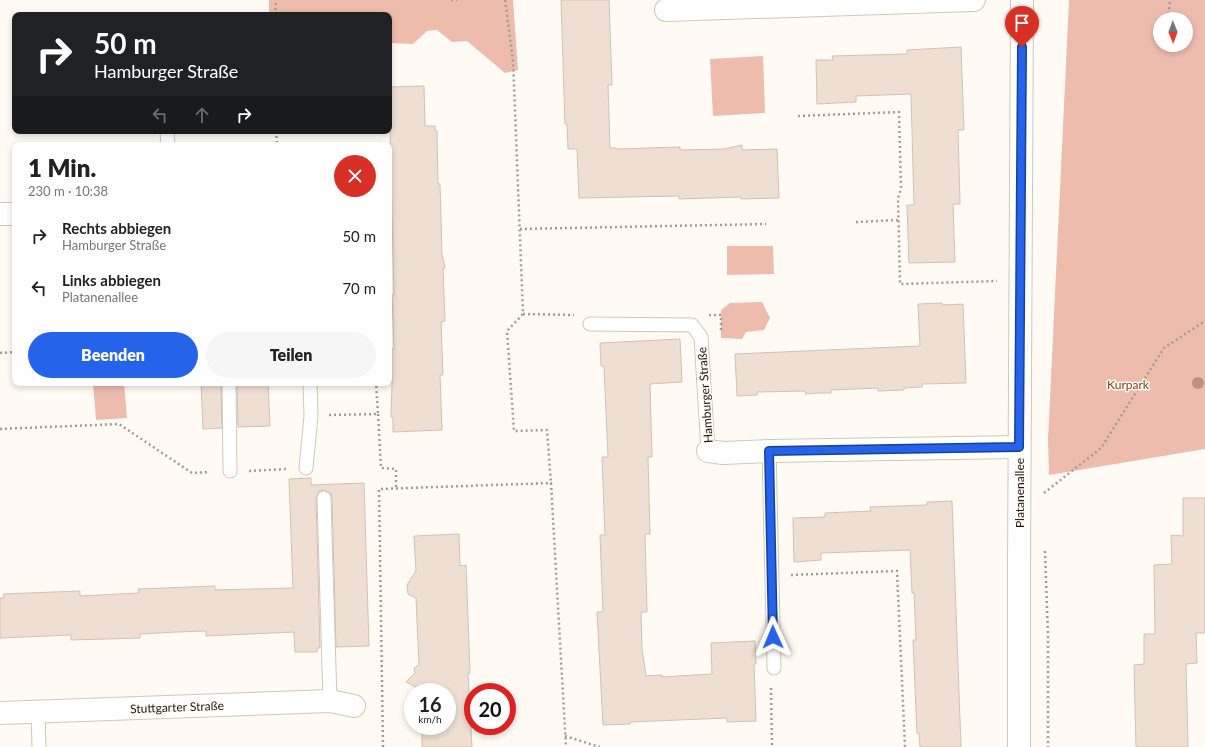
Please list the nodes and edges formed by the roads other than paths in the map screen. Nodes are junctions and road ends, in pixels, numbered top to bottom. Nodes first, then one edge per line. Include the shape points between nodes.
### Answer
1 (974, 0) edge
2 (1022, 0) edge
3 (666, 10) dead end
4 (0, 214) edge
5 (12, 214) edge
6 (590, 324) dead end
7 (229, 386) edge
8 (310, 386) edge
9 (1019, 447) junction
10 (708, 451) joint
11 (769, 451) junction
12 (306, 468) road end
13 (230, 471) road end
14 (324, 498) dead end
15 (774, 668) road end
16 (330, 701) junction
17 (354, 706) dead end
18 (38, 712) junction
19 (0, 713) edge
20 (39, 747) edge
21 (1020, 747) edge

1 - 3 street
2 - 9 street, Platanenallee
4 - 5 street
6 - 10 lane, Hamburger Straße via 692,325 701,336
7 - 13 lane
8 - 12 lane
9 - 11 street, Hamburger Straße
9 - 21 street, Platanenallee
10 - 11 street, Hamburger Straße
11 - 15 lane
14 - 16 lane
16 - 17 street, Stuttgarter Straße
16 - 18 street, Stuttgarter Straße
18 - 19 street, Stuttgarter Straße
18 - 20 lane

